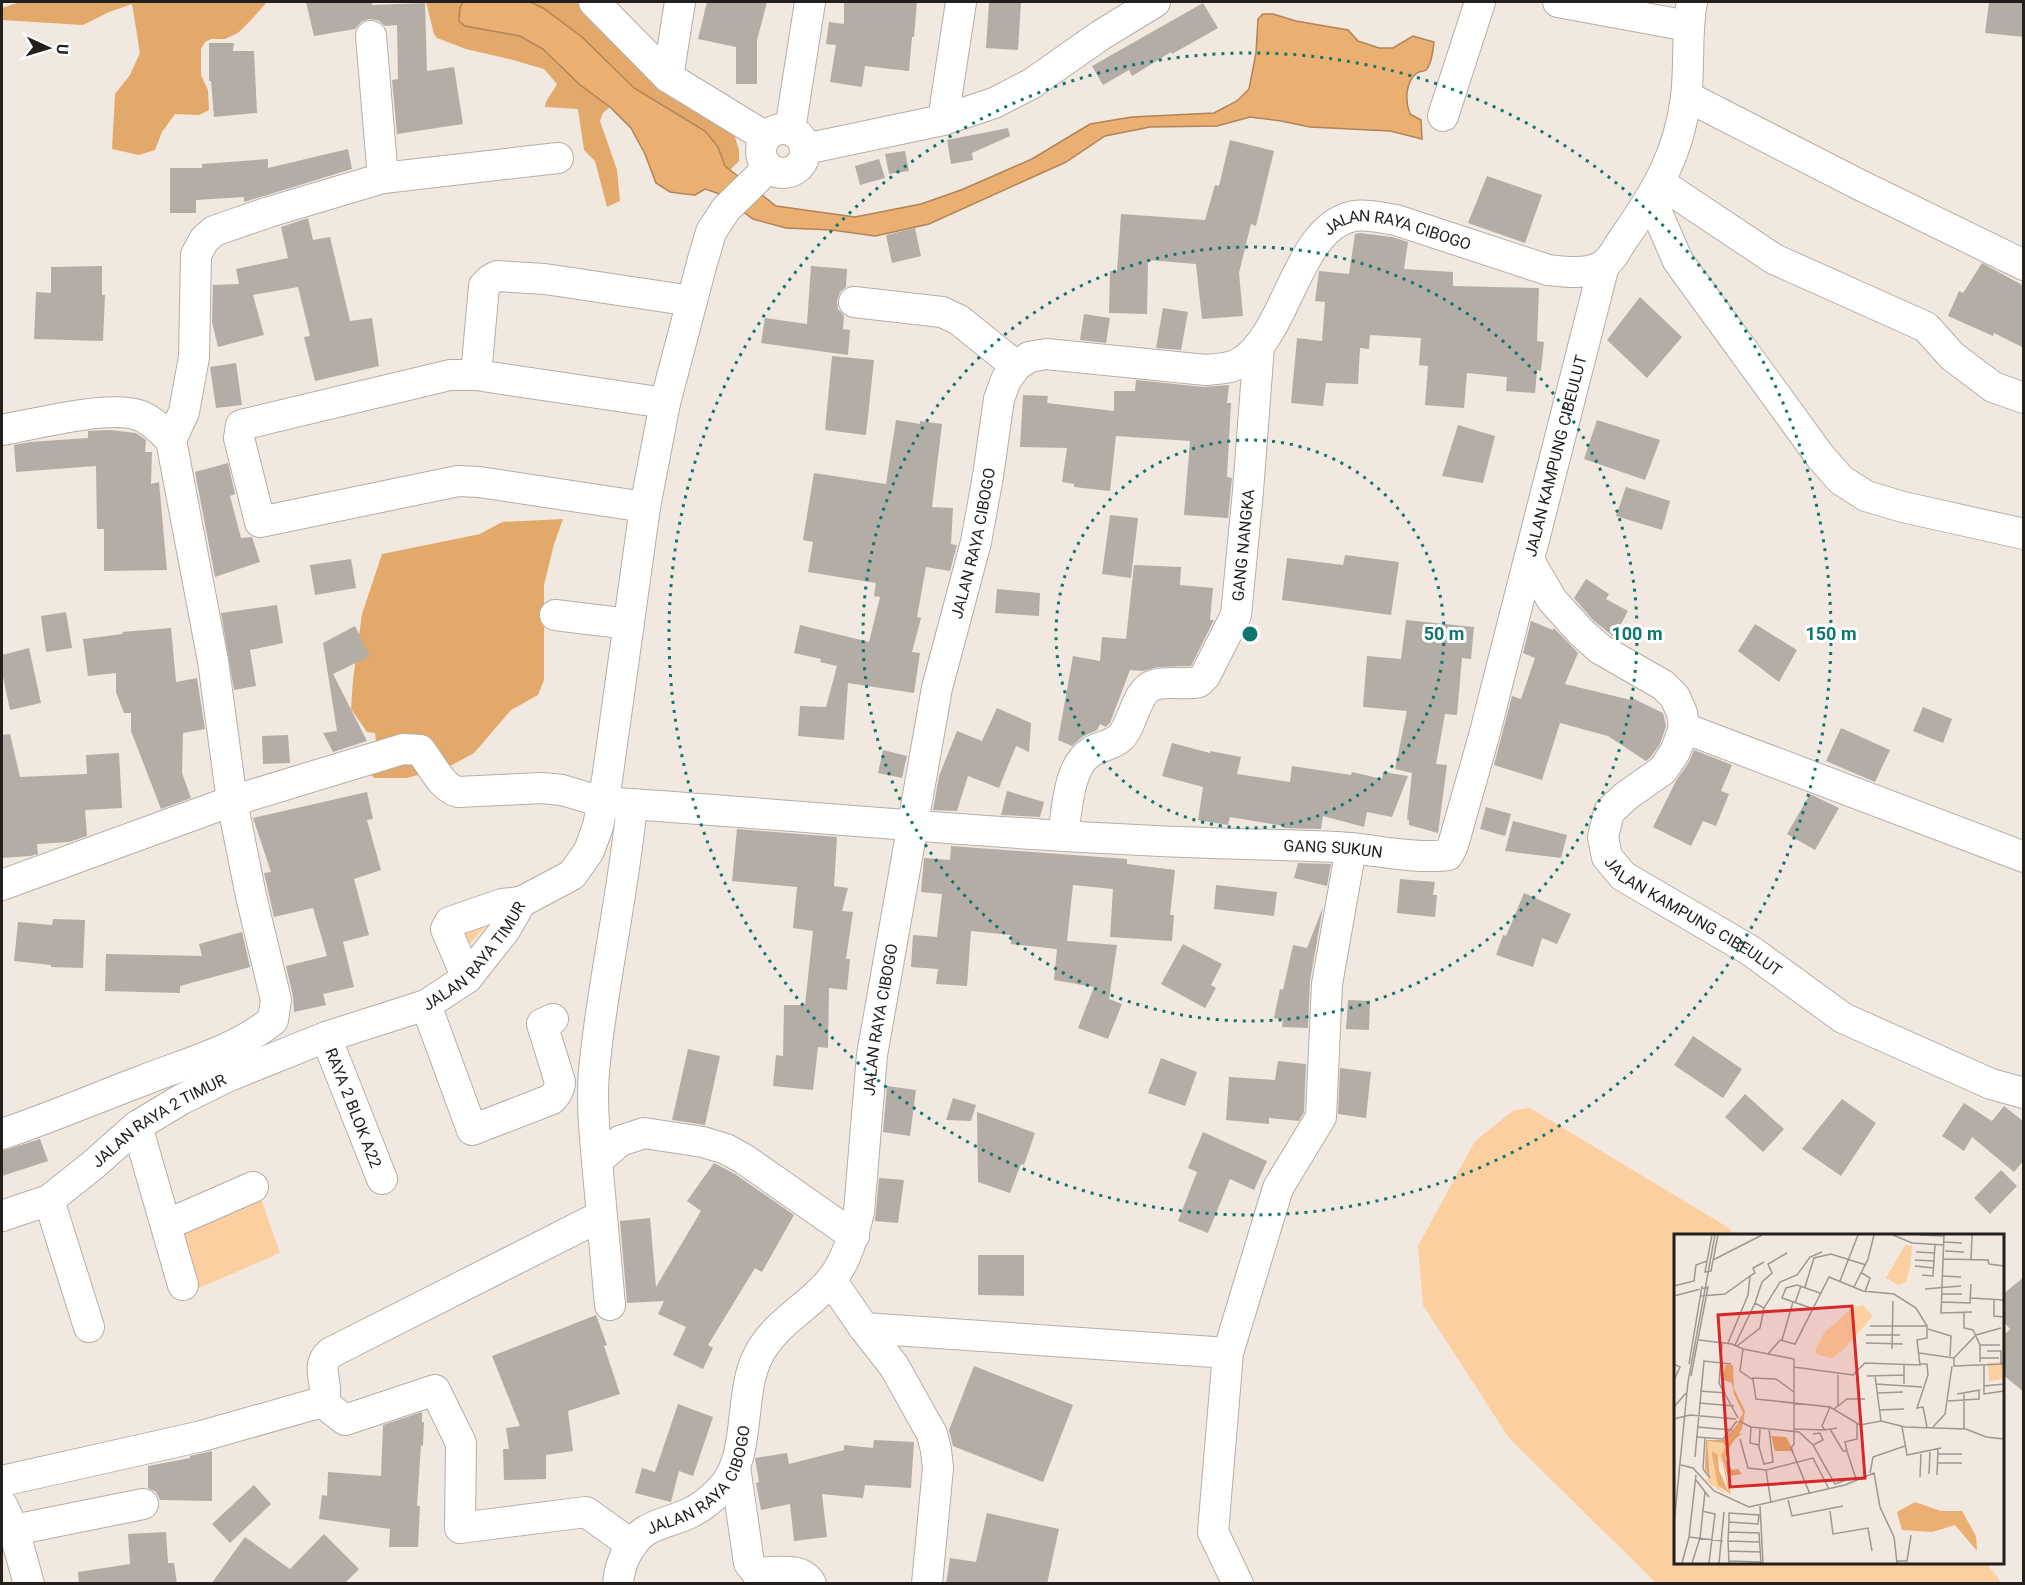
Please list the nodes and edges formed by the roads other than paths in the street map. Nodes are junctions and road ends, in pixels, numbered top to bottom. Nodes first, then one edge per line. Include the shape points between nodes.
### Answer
1 (594, 2) edge
2 (680, 2) edge
3 (810, 2) edge
4 (961, 2) edge
5 (1107, 2) edge
6 (1155, 2) edge
7 (1480, 2) edge
8 (1558, 2) edge
9 (1690, 14) edge
10 (1101, 34) junction
11 (371, 36) dead end
12 (668, 77) junction
13 (1686, 96) junction
14 (1443, 116) dead end
15 (943, 120) junction
16 (787, 139) junction
17 (558, 158) dead end
18 (768, 168) junction
19 (383, 177) junction
20 (1656, 191) junction
21 (1604, 265) junction
22 (2024, 265) edge
23 (692, 301) junction
24 (854, 302) dead end
25 (1259, 346) junction
26 (1016, 366) junction
27 (476, 375) junction
28 (2024, 398) edge
29 (665, 402) junction
30 (2, 430) edge
31 (171, 440) junction
32 (645, 507) junction
33 (2024, 534) edge
34 (1530, 562) junction
35 (555, 615) dead end
36 (628, 624) junction
37 (1684, 728) junction
38 (232, 801) junction
39 (602, 802) junction
40 (632, 804) junction
41 (914, 825) junction
42 (1062, 836) junction
43 (1351, 848) junction
44 (2024, 857) edge
45 (2, 885) edge
46 (521, 902) junction
47 (467, 978) junction
48 (426, 1005) junction
49 (553, 1019) dead end
50 (326, 1037) junction
51 (2024, 1093) edge
52 (137, 1126) junction
53 (2, 1134) edge
54 (597, 1161) junction
55 (382, 1179) dead end
56 (253, 1187) dead end
57 (49, 1200) junction
58 (2, 1216) edge
59 (601, 1216) junction
60 (166, 1225) junction
61 (854, 1236) junction
62 (831, 1280) junction
63 (183, 1285) dead end
64 (610, 1305) dead end
65 (89, 1326) dead end
66 (864, 1328) junction
67 (1228, 1353) junction
68 (322, 1402) junction
69 (735, 1467) junction
70 (2, 1481) edge
71 (143, 1504) dead end
72 (8, 1518) edge
73 (632, 1545) junction
74 (29, 1584) edge
75 (618, 1584) edge
76 (811, 1584) edge
77 (927, 1584) edge
78 (1238, 1584) edge

1 - 12 street
2 - 12 street
3 - 16 street
4 - 15 street
5 - 10 street
6 - 10 street
7 - 14 street
8 - 9 street
9 - 13 street
10 - 15 street via 1031,84 994,103
11 - 19 street
12 - 16 street
13 - 20 street via 1677,145
13 - 22 street
15 - 16 street
16 - 18 street via 761,150
16 - 18 street via 802,164 797,170 782,174
17 - 19 street
18 - 23 street, JALAN RAYA TIMUR via 726,209 711,232
19 - 31 street via 214,231 204,240 196,255 194,357 184,412
20 - 21 street
20 - 28 street via 1774,259 1926,327 1952,356 1993,387
20 - 33 street via 1678,261 1841,480 1866,496 1894,505
21 - 25 street, JALAN RAYA CIBOGO via 1570,272 1548,270 1396,220 1355,216 1326,230
21 - 34 street, JALAN KAMPUNG CIBEULUT
23 - 27 street via 545,279 497,276 484,286
23 - 29 street, JALAN RAYA TIMUR
24 - 26 street via 942,312 959,320
25 - 26 street, JALAN RAYA CIBOGO via 1237,364 1222,369 1046,354 1029,357
25 - 42 street, GANG NANGKA via 1236,615 1206,676 1199,682 1148,687 1122,737 1091,752 1077,766
26 - 41 street, JALAN RAYA CIBOGO via 999,399 976,542 937,688
27 - 29 street
27 - 32 street via 438,377 241,425 239,438 260,522 458,481
29 - 32 street, JALAN RAYA TIMUR
30 - 31 street via 112,411 138,415
31 - 38 street via 213,661
32 - 36 street, JALAN RAYA TIMUR
34 - 37 street, JALAN KAMPUNG CIBEULUT via 1552,600 1581,632 1600,649 1663,685 1675,697
34 - 43 street, GANG SUKUN via 1448,855
35 - 36 street
36 - 39 street, JALAN RAYA TIMUR
37 - 44 street
37 - 51 street, JALAN KAMPUNG CIBEULUT via 1663,770 1609,812 1603,837 1607,857 1623,876 1750,951 1843,1018 1991,1084
38 - 39 street, GANG SUKUN via 413,748 420,750 452,790 542,788
38 - 45 street
38 - 53 street via 276,1000 273,1020 218,1051
39 - 40 street, GANG SUKUN
39 - 46 street, JALAN RAYA TIMUR via 589,851 572,875
40 - 41 street, GANG SUKUN
40 - 54 street via 594,1062 592,1108
41 - 42 street, GANG SUKUN
41 - 61 street, JALAN RAYA CIBOGO via 872,1055
42 - 43 street, GANG SUKUN
43 - 67 street via 1327,984 1321,1117 1278,1188
46 - 47 street, JALAN RAYA TIMUR via 505,930
46 - 47 street via 502,904 450,922 446,929
47 - 48 street, JALAN RAYA TIMUR
48 - 49 street via 472,1130 555,1095 560,1082 542,1024
48 - 50 street, JALAN RAYA TIMUR
50 - 52 street, JALAN RAYA 2 TIMUR via 229,1076
50 - 55 street, RAYA 2 BLOK A22
52 - 57 street, JALAN RAYA 2 TIMUR
52 - 60 street
54 - 59 street
54 - 61 street via 620,1141 644,1133 703,1142 744,1159
56 - 60 street
57 - 58 street, JALAN RAYA 2 TIMUR
57 - 65 street
59 - 64 street
59 - 68 street via 330,1353 322,1366 326,1392
60 - 63 street
61 - 62 street, JALAN RAYA CIBOGO
62 - 66 street
62 - 69 street, JALAN RAYA CIBOGO via 783,1323 756,1359
66 - 67 street
66 - 77 street via 894,1366 934,1442 938,1468
67 - 78 street via 1213,1532
68 - 70 street via 202,1436
68 - 73 street via 345,1420 435,1390 461,1443 460,1528 586,1512
69 - 73 street, JALAN RAYA CIBOGO via 709,1501 691,1513 644,1532
69 - 76 street via 751,1569 799,1573
71 - 72 street
72 - 74 street
73 - 75 street, JALAN RAYA CIBOGO via 623,1560

